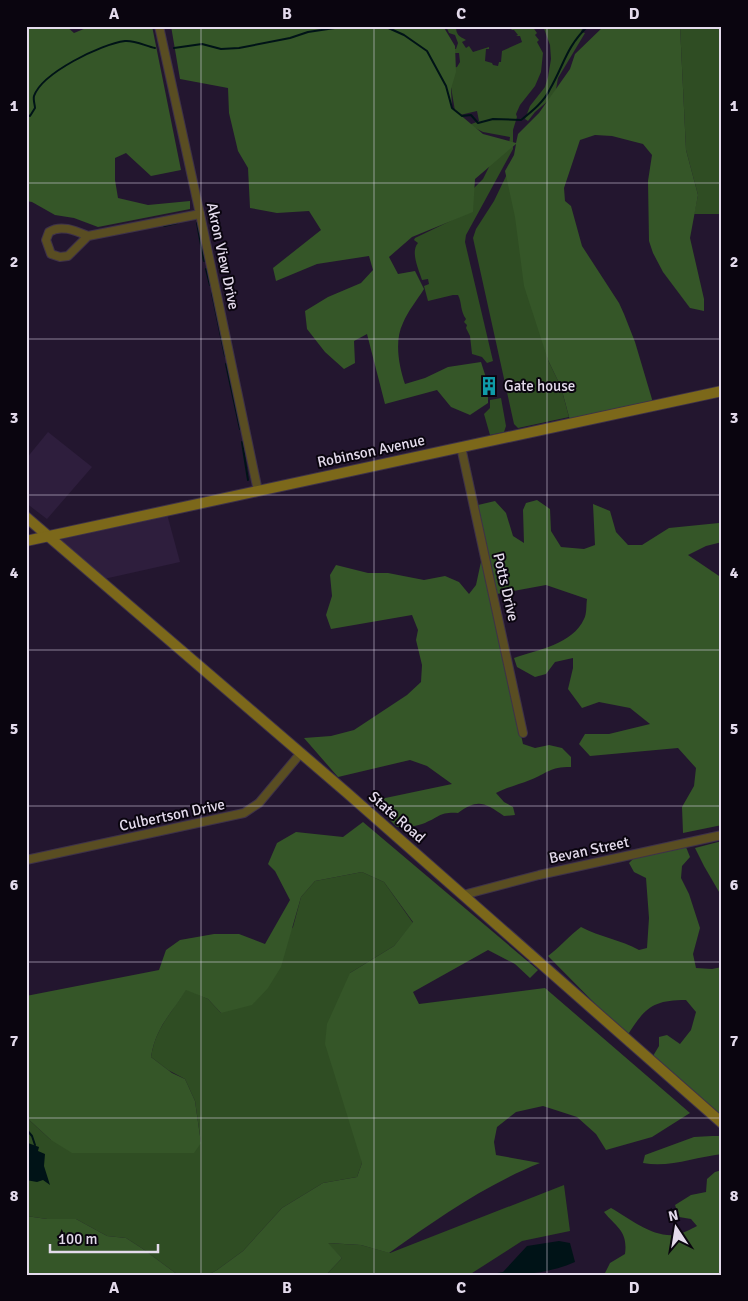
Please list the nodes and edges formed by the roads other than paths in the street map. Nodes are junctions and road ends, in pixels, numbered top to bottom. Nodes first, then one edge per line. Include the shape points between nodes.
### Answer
1 (159, 26) edge
2 (200, 214) junction
3 (88, 236) junction
4 (722, 391) edge
5 (461, 447) junction
6 (258, 491) junction
7 (26, 517) edge
8 (49, 536) junction
9 (26, 541) edge
10 (524, 732) dead end
11 (300, 754) junction
12 (722, 835) edge
13 (26, 860) edge
14 (463, 895) junction
15 (722, 1123) edge

1 - 2 street, Akron View Drive
2 - 3 street
2 - 6 street, Akron View Drive
3 - 3 street via 58,228 49,232 46,240 51,254 63,257
4 - 5 street, Robinson Avenue
5 - 6 street, Robinson Avenue
5 - 10 street, Potts Drive
6 - 8 street, Robinson Avenue
7 - 8 street, State Road
8 - 9 street, Robinson Avenue
8 - 11 street, State Road
11 - 13 street, Culbertson Drive via 264,798 244,813
11 - 14 street, State Road
12 - 14 street, Bevan Street
14 - 15 street, State Road

